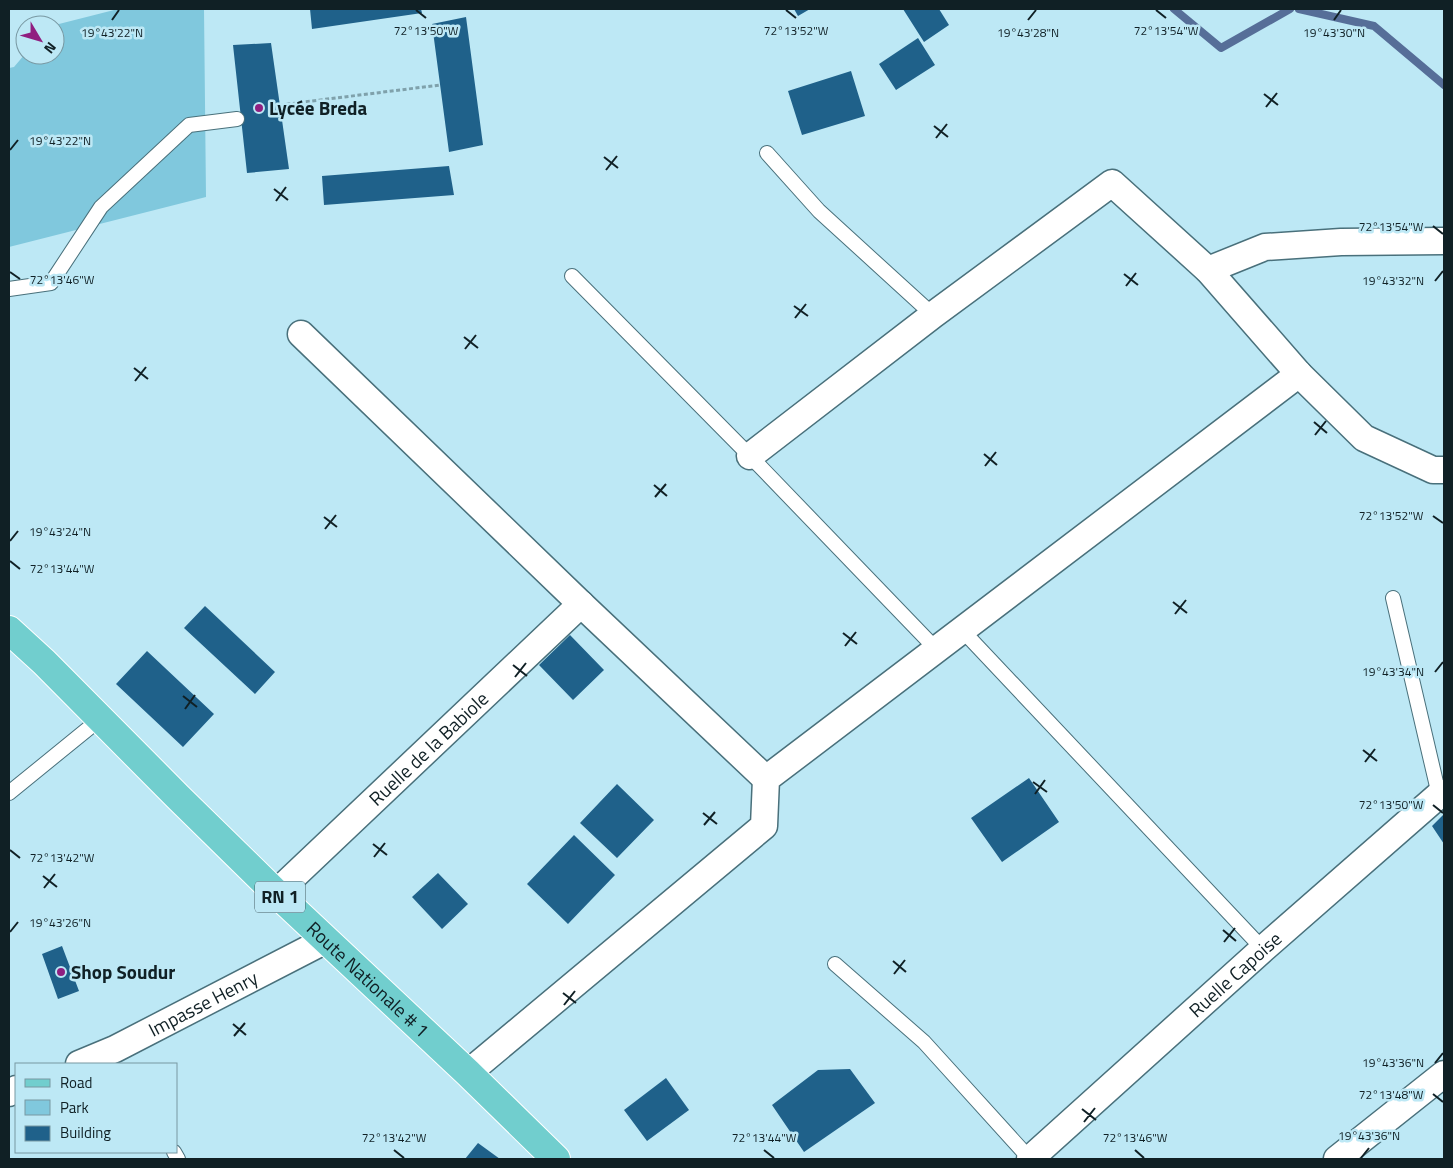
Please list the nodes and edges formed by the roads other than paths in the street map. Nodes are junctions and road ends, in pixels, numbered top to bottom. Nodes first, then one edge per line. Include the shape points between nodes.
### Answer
1 (236, 119) dead end
2 (767, 152) dead end
3 (1444, 241) edge
4 (1208, 270) junction
5 (572, 276) dead end
6 (9, 289) edge
7 (934, 315) junction
8 (301, 334) dead end
9 (1299, 374) junction
10 (750, 456) junction
11 (1444, 470) edge
12 (1393, 598) dead end
13 (581, 604) junction
14 (9, 630) edge
15 (962, 630) junction
16 (937, 650) junction
17 (100, 719) junction
18 (766, 779) junction
19 (9, 793) edge
20 (1442, 794) edge
21 (276, 893) junction
22 (326, 940) junction
23 (1263, 948) junction
24 (835, 964) dead end
25 (120, 1057) edge
26 (84, 1063) edge
27 (468, 1073) junction
28 (1444, 1074) edge
29 (556, 1159) edge
30 (1030, 1159) edge
31 (1337, 1159) edge

1 - 6 lane via 189,125 101,207 51,283
2 - 7 lane via 820,211
3 - 4 street via 1265,247
4 - 7 street via 1112,183
4 - 9 street
5 - 10 lane
7 - 10 street
8 - 13 street
9 - 11 street via 1364,438 1433,470
9 - 15 street
10 - 16 lane
12 - 20 lane
13 - 18 street
13 - 21 street, Ruelle de la Babiole
14 - 17 main road, Route Nationale # 1 / RN 1
15 - 16 street
15 - 23 lane
16 - 18 street
17 - 19 lane
17 - 21 main road, Route Nationale # 1 / RN 1
18 - 27 street via 764,826
20 - 23 street, Ruelle Capoise
21 - 22 main road, Route Nationale # 1 / RN 1
22 - 25 street, Impasse Henry
22 - 27 main road, Route Nationale # 1 / RN 1
23 - 30 street, Ruelle Capoise
24 - 30 lane via 924,1042
25 - 26 street, Impasse Henry
27 - 29 main road, Route Nationale # 1 / RN 1
28 - 31 street

